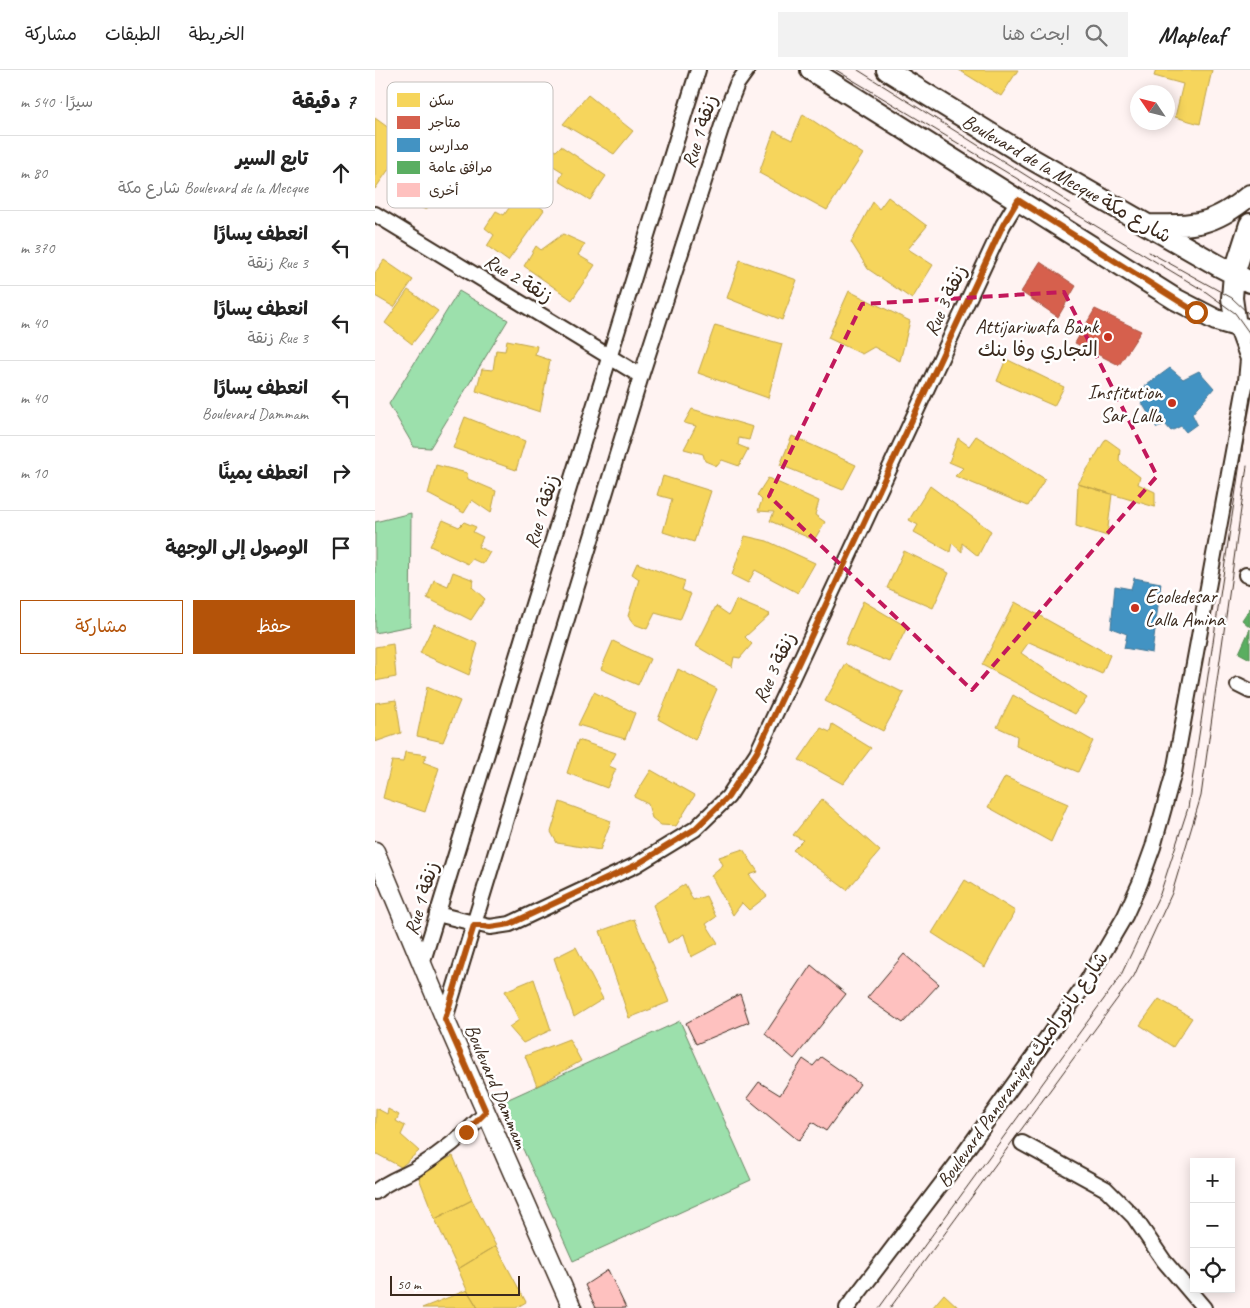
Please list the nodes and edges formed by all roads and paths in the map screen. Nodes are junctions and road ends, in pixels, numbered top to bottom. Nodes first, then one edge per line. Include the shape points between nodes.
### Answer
1 (698, 70) edge
2 (747, 70) edge
3 (811, 70) edge
4 (887, 70) edge
5 (1250, 195) edge
6 (1018, 200) junction
7 (375, 214) edge
8 (1250, 224) edge
9 (1147, 225) junction
10 (1242, 278) edge
11 (1243, 328) edge
12 (609, 357) junction
13 (641, 376) junction
14 (375, 851) edge
15 (437, 914) junction
16 (474, 925) junction
17 (422, 964) junction
18 (445, 1019) junction
19 (486, 1112) junction
20 (1022, 1142) dead end
21 (375, 1192) edge
22 (572, 1308) edge
23 (847, 1308) edge
24 (1204, 1308) edge

1 - 12 street, Rue 1 زنقة
2 - 13 street, Rue 1 زنقة via 729,104
3 - 6 main road, Boulevard de la Mecque شارع مكة
4 - 9 main road, Boulevard de la Mecque شارع مكة via 1029,158
5 - 9 main road via 1206,222 1190,226
6 - 11 main road, Boulevard de la Mecque شارع مكة via 1196,312
6 - 16 street, Rue 3 زنقة via 1003,225 757,752 737,784 695,829 636,865 510,924
7 - 12 street, Rue 2 زنقة
8 - 10 main road, Boulevard Panoramique شارع بانوراميك
9 - 10 main road, Boulevard de la Mecque شارع مكة
10 - 11 main road, Boulevard Panoramique شارع بانوراميك via 1232,298
11 - 23 street, Boulevard Panoramique شارع بانوراميك via 1248,359 1246,381 1174,772 1140,883 1085,986
12 - 13 street, Rue 2 زنقة
12 - 15 street, Rue 1 زنقة
13 - 16 street, Rue 1 زنقة
14 - 17 street, Boulevard Dammam
15 - 16 street, Rue 3 زنقة
15 - 17 street, Rue 1 زنقة
16 - 18 street
17 - 18 street, Boulevard Dammam
18 - 19 street, Boulevard Dammam
19 - 21 street via 444,1150
19 - 22 street, Boulevard Dammam
20 - 24 street via 1106,1188 1134,1217 1164,1261

